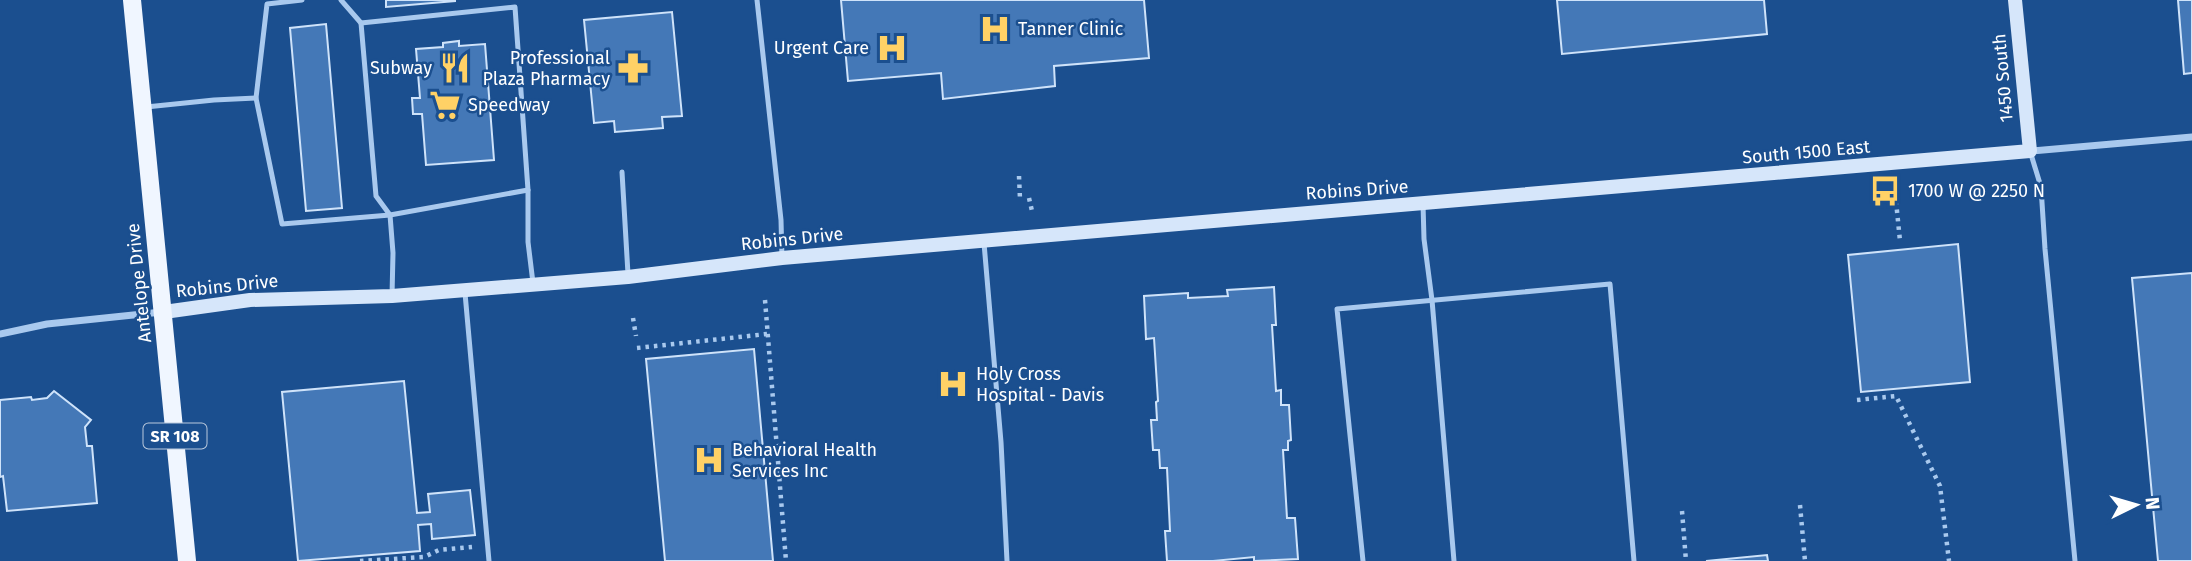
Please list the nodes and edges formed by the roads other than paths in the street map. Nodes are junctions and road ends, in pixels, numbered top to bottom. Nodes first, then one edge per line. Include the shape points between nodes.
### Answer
1 (132, 0) edge
2 (302, 0) edge
3 (341, 0) edge
4 (757, 0) edge
5 (2015, 0) edge
6 (360, 23) junction
7 (256, 98) junction
8 (143, 107) junction
9 (2192, 137) edge
10 (2030, 151) junction
11 (622, 172) dead end
12 (528, 190) junction
13 (1423, 204) junction
14 (390, 215) junction
15 (984, 241) junction
16 (782, 258) junction
17 (628, 277) junction
18 (533, 283) junction
19 (465, 289) junction
20 (392, 296) junction
21 (1432, 300) junction
22 (164, 312) junction
23 (0, 334) edge
24 (187, 561) edge
25 (489, 561) edge
26 (1007, 561) edge
27 (1363, 561) edge
28 (1454, 561) edge
29 (1634, 561) edge
30 (2075, 561) edge

1 - 8 main road, Antelope Drive / SR 108
2 - 7 lane via 267,4
3 - 6 lane
4 - 16 lane
5 - 10 street, 1450 South
6 - 12 lane via 515,8
6 - 14 lane via 376,196
7 - 8 lane
7 - 14 lane via 282,224
8 - 22 main road, Antelope Drive / SR 108
9 - 10 street, South 1500 East
10 - 13 street, South 1500 East
10 - 30 lane via 2041,187
11 - 17 lane
12 - 14 lane
12 - 18 lane
13 - 15 street, Robins Drive
13 - 21 lane
14 - 20 lane
15 - 16 street, Robins Drive
15 - 26 lane
16 - 17 street, Robins Drive
17 - 18 street, Robins Drive
18 - 19 street, Robins Drive
19 - 20 street, Robins Drive
19 - 25 lane
20 - 22 street, Robins Drive via 250,300
21 - 27 lane via 1337,309
21 - 28 lane
21 - 29 lane via 1609,284
22 - 23 street via 47,324
22 - 24 main road, Antelope Drive / SR 108

